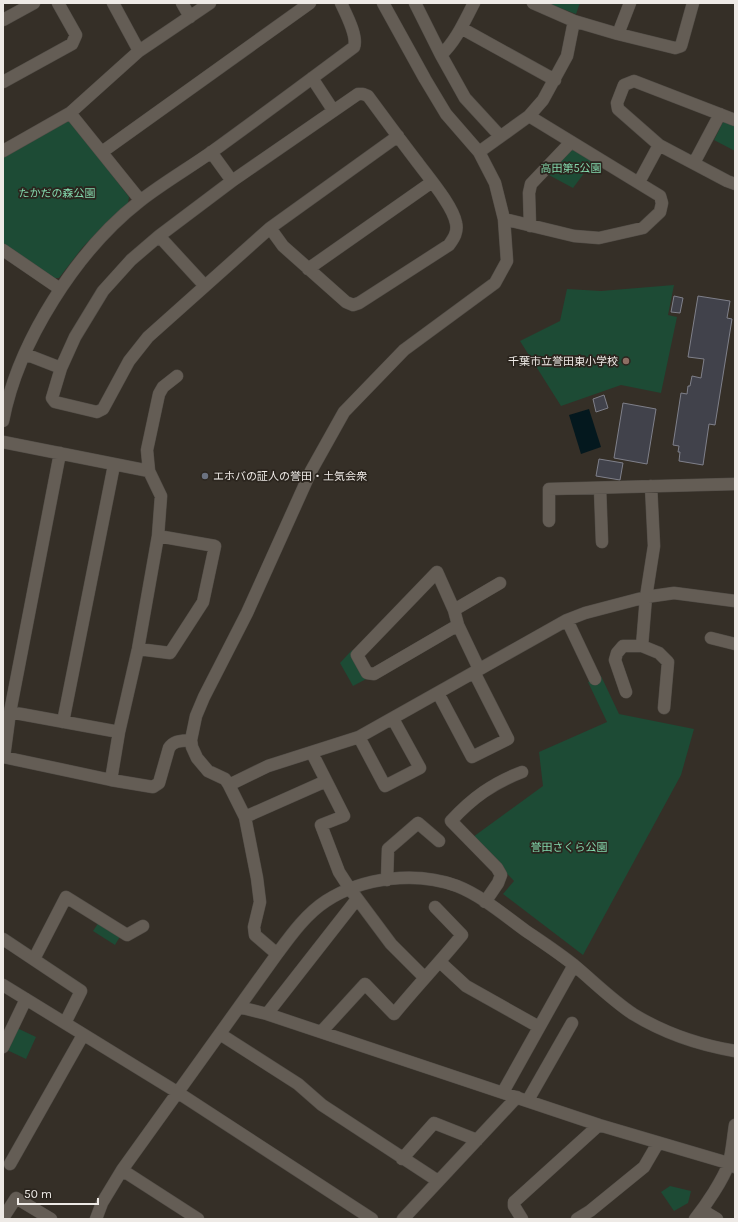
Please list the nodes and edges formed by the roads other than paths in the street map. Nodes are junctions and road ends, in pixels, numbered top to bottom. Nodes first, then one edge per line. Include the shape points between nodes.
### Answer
1 (34, 3) edge
2 (58, 3) edge
3 (113, 3) edge
4 (182, 3) edge
5 (210, 3) edge
6 (310, 3) edge
7 (341, 3) edge
8 (383, 3) edge
9 (415, 3) edge
10 (474, 3) edge
11 (533, 3) edge
12 (630, 3) edge
13 (693, 3) edge
14 (190, 17) junction
15 (3, 20) edge
16 (574, 21) junction
17 (461, 28) junction
18 (618, 34) junction
19 (139, 51) junction
20 (441, 56) junction
21 (312, 78) junction
22 (555, 80) junction
23 (3, 82) edge
24 (333, 110) junction
25 (70, 112) junction
26 (720, 114) junction
27 (529, 116) junction
28 (735, 120) edge
29 (398, 136) junction
30 (500, 136) junction
31 (571, 142) junction
32 (659, 145) junction
33 (3, 151) edge
34 (102, 152) junction
35 (211, 152) junction
36 (479, 152) junction
37 (694, 163) junction
38 (232, 181) junction
39 (432, 182) junction
40 (639, 182) junction
41 (735, 184) edge
42 (140, 200) junction
43 (504, 219) junction
44 (530, 226) junction
45 (270, 228) junction
46 (159, 236) junction
47 (4, 252) edge
48 (308, 269) junction
49 (205, 286) junction
50 (60, 289) junction
51 (25, 354) junction
52 (61, 368) junction
53 (177, 376) dead end
54 (3, 421) edge
55 (3, 442) edge
56 (60, 453) junction
57 (114, 464) junction
58 (149, 471) junction
59 (735, 484) edge
60 (651, 486) junction
61 (600, 488) junction
62 (549, 521) dead end
63 (158, 536) junction
64 (602, 542) dead end
65 (500, 583) dead end
66 (646, 597) junction
67 (735, 601) edge
68 (454, 610) junction
69 (567, 620) junction
70 (458, 625) junction
71 (711, 638) dead end
72 (735, 644) edge
73 (642, 646) junction
74 (138, 648) junction
75 (476, 670) junction
76 (595, 679) dead end
77 (626, 692) dead end
78 (438, 693) junction
79 (664, 708) dead end
80 (10, 712) junction
81 (393, 719) junction
82 (63, 722) junction
83 (119, 732) junction
84 (359, 737) junction
85 (191, 740) junction
86 (312, 753) junction
87 (3, 757) edge
88 (522, 772) dead end
89 (111, 780) junction
90 (326, 780) junction
91 (230, 785) junction
92 (245, 818) junction
93 (439, 841) dead end
94 (387, 880) junction
95 (350, 889) junction
96 (358, 900) junction
97 (485, 902) junction
98 (435, 907) dead end
99 (143, 926) dead end
100 (3, 940) edge
101 (276, 954) junction
102 (34, 959) junction
103 (440, 962) junction
104 (574, 965) junction
105 (424, 977) junction
106 (3, 985) edge
107 (26, 999) junction
108 (239, 1007) junction
109 (267, 1014) junction
110 (65, 1023) junction
111 (572, 1023) dead end
112 (539, 1027) junction
113 (322, 1031) junction
114 (220, 1034) junction
115 (84, 1035) junction
116 (3, 1047) edge
117 (735, 1051) edge
118 (177, 1092) junction
119 (503, 1092) junction
120 (523, 1099) junction
121 (599, 1125) junction
122 (735, 1125) edge
123 (477, 1140) junction
124 (658, 1143) junction
125 (402, 1159) junction
126 (10, 1164) dead end
127 (732, 1165) edge
128 (122, 1170) junction
129 (438, 1181) junction
130 (699, 1214) edge
131 (3, 1218) edge
132 (51, 1219) edge
133 (96, 1219) edge
134 (198, 1219) edge
135 (372, 1219) edge
136 (403, 1219) edge
137 (522, 1219) edge
138 (577, 1219) edge
139 (717, 1219) edge

1 - 15 street
2 - 23 street via 76,35 72,44
3 - 19 street
4 - 14 street
5 - 14 street
6 - 34 street
7 - 21 street via 356,42 354,47
8 - 36 street via 446,114
9 - 20 street
10 - 17 street
11 - 16 street
12 - 18 street
13 - 18 street via 681,46 678,48
14 - 19 street
16 - 18 street
16 - 22 street via 567,56
17 - 20 street
17 - 22 street
19 - 25 street
20 - 30 street via 465,98
21 - 24 street
21 - 35 street
22 - 27 street
24 - 29 street via 358,94 363,94 368,96
24 - 38 street
25 - 33 street
25 - 34 street
26 - 28 street
26 - 32 street via 634,81 624,85 617,103 618,110
26 - 37 street
27 - 30 street
27 - 31 street
29 - 39 street
29 - 45 street
30 - 36 street
31 - 40 street
31 - 44 street via 531,184
32 - 37 street
32 - 40 street
34 - 42 street
35 - 38 street
35 - 42 street
36 - 43 street via 495,183
37 - 41 street
38 - 46 street
39 - 48 street
39 - 48 street via 452,212 456,223 454,239 449,245 359,304 346,302
40 - 44 street via 660,196 662,203 660,212 642,228 599,238 574,236
42 - 50 street via 92,246
43 - 44 street
43 - 85 street via 507,261 495,283 404,350 344,412 311,471 247,613 204,697 196,716
45 - 48 street via 283,246
45 - 49 street
46 - 49 street
46 - 52 street via 131,260 103,291 75,337
47 - 50 street
49 - 52 street via 148,337 129,361 103,409 97,412 54,402 52,398
50 - 51 street
51 - 52 street
51 - 54 street
53 - 58 street via 163,387 159,394 147,450
55 - 56 street
56 - 57 street
56 - 80 street
57 - 58 street
57 - 82 street
58 - 63 street via 161,496
59 - 60 street
60 - 61 street
60 - 66 street via 654,546
61 - 62 street via 549,489
61 - 64 street
63 - 74 street
63 - 74 street via 215,546 203,602 170,653
65 - 68 street
66 - 67 street via 674,593
66 - 69 street
66 - 73 street
68 - 70 street
68 - 70 street via 437,572 357,655 367,673 374,674
69 - 75 street
69 - 76 street
70 - 75 street
71 - 72 street
73 - 77 street via 623,646 617,653 615,660
73 - 79 street via 659,653 668,662
74 - 83 street
75 - 78 street
75 - 78 street via 508,739 472,757
78 - 81 street
80 - 82 street
80 - 87 street
81 - 84 street
81 - 84 street via 420,768 385,786
82 - 83 street
83 - 89 street
84 - 86 street
85 - 89 street via 171,744 156,786
85 - 91 street via 197,758 208,771 225,779
86 - 90 street
86 - 91 street via 268,766
87 - 89 street
88 - 97 street via 483,792 451,821 501,875
90 - 92 street
90 - 95 street via 344,816 321,825 339,872
91 - 92 street
92 - 101 street via 260,902 254,927 256,935
93 - 94 street via 418,823 388,849
94 - 95 street via 370,882
94 - 97 street via 413,877 435,880 458,887
95 - 96 street
95 - 101 street via 326,901 310,915
96 - 105 street via 391,944
96 - 109 street
97 - 104 street
98 - 103 street via 462,935
99 - 102 street via 128,935 66,897
100 - 102 street
101 - 108 street
102 - 110 street via 81,991
103 - 105 street
103 - 112 street via 466,986
104 - 112 street
104 - 117 street via 614,1000 661,1029 713,1047
105 - 113 street via 394,1014 365,984
106 - 107 street
107 - 110 street
107 - 116 street
108 - 109 street
108 - 114 street
109 - 113 street
110 - 115 street
111 - 120 street
112 - 119 street
113 - 119 street
114 - 118 street
114 - 125 street via 298,1084 322,1105
115 - 118 street
115 - 126 street
118 - 128 street
118 - 135 street
119 - 120 street
120 - 121 street
120 - 123 street
121 - 124 street
121 - 137 street via 514,1202
122 - 127 street
123 - 125 street via 434,1123
123 - 129 street
124 - 127 street
124 - 138 street via 644,1167
125 - 129 street
127 - 130 street
128 - 133 street via 102,1203
128 - 134 street
129 - 136 street
130 - 139 street
131 - 132 street via 16,1198

